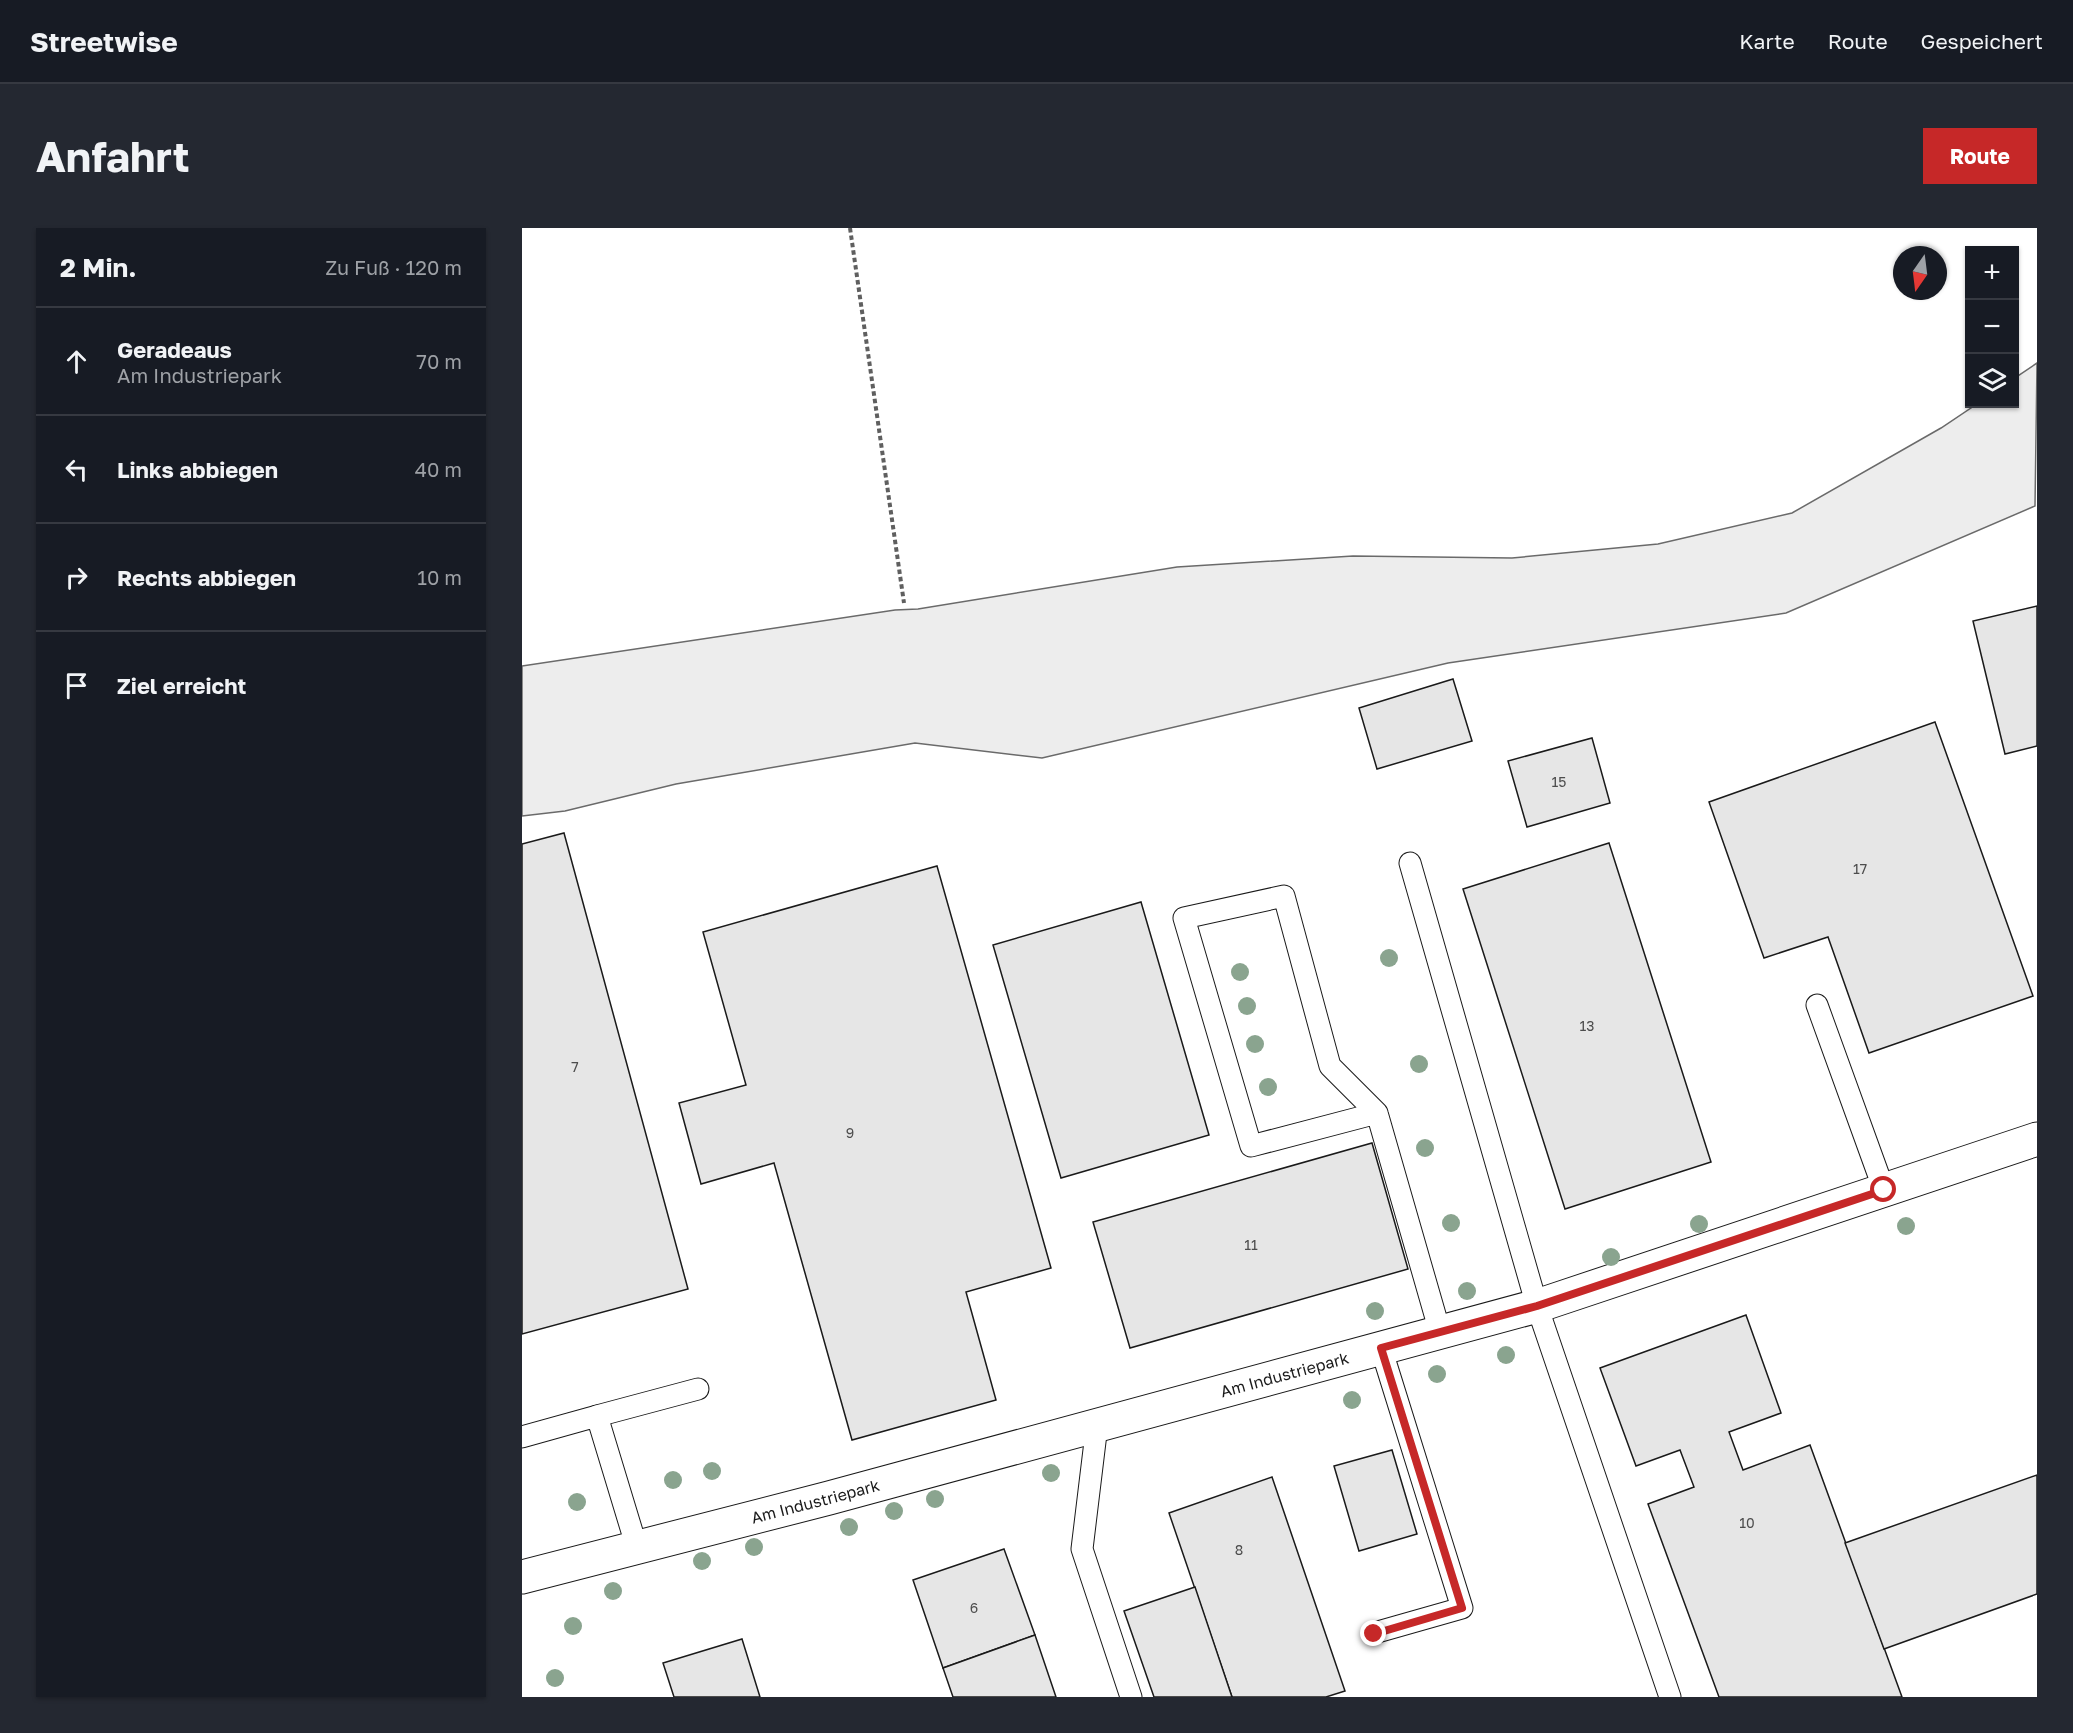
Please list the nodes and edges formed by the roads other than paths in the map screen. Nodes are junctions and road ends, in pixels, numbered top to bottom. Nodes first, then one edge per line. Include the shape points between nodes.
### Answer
1 (1410, 863) dead end
2 (1816, 1005) dead end
3 (1377, 1113) junction
4 (2037, 1139) edge
5 (1884, 1190) junction
6 (1537, 1306) junction
7 (1440, 1332) junction
8 (1381, 1348) junction
9 (698, 1389) dead end
10 (597, 1416) junction
11 (1097, 1425) junction
12 (522, 1437) edge
13 (637, 1548) junction
14 (522, 1577) edge
15 (1374, 1634) dead end
16 (1131, 1697) edge
17 (1670, 1697) edge

1 - 6 lane
2 - 5 lane
3 - 3 lane via 1251,1146 1184,918 1284,896 1330,1066
3 - 7 lane
4 - 5 street, Am Industriepark
5 - 6 street, Am Industriepark
6 - 7 street, Am Industriepark
6 - 17 lane
7 - 8 street, Am Industriepark
8 - 11 street, Am Industriepark
8 - 15 lane via 1462,1608
9 - 10 lane
10 - 12 lane
10 - 13 lane
11 - 13 street, Am Industriepark
11 - 16 lane via 1082,1548
13 - 14 street, Am Industriepark

